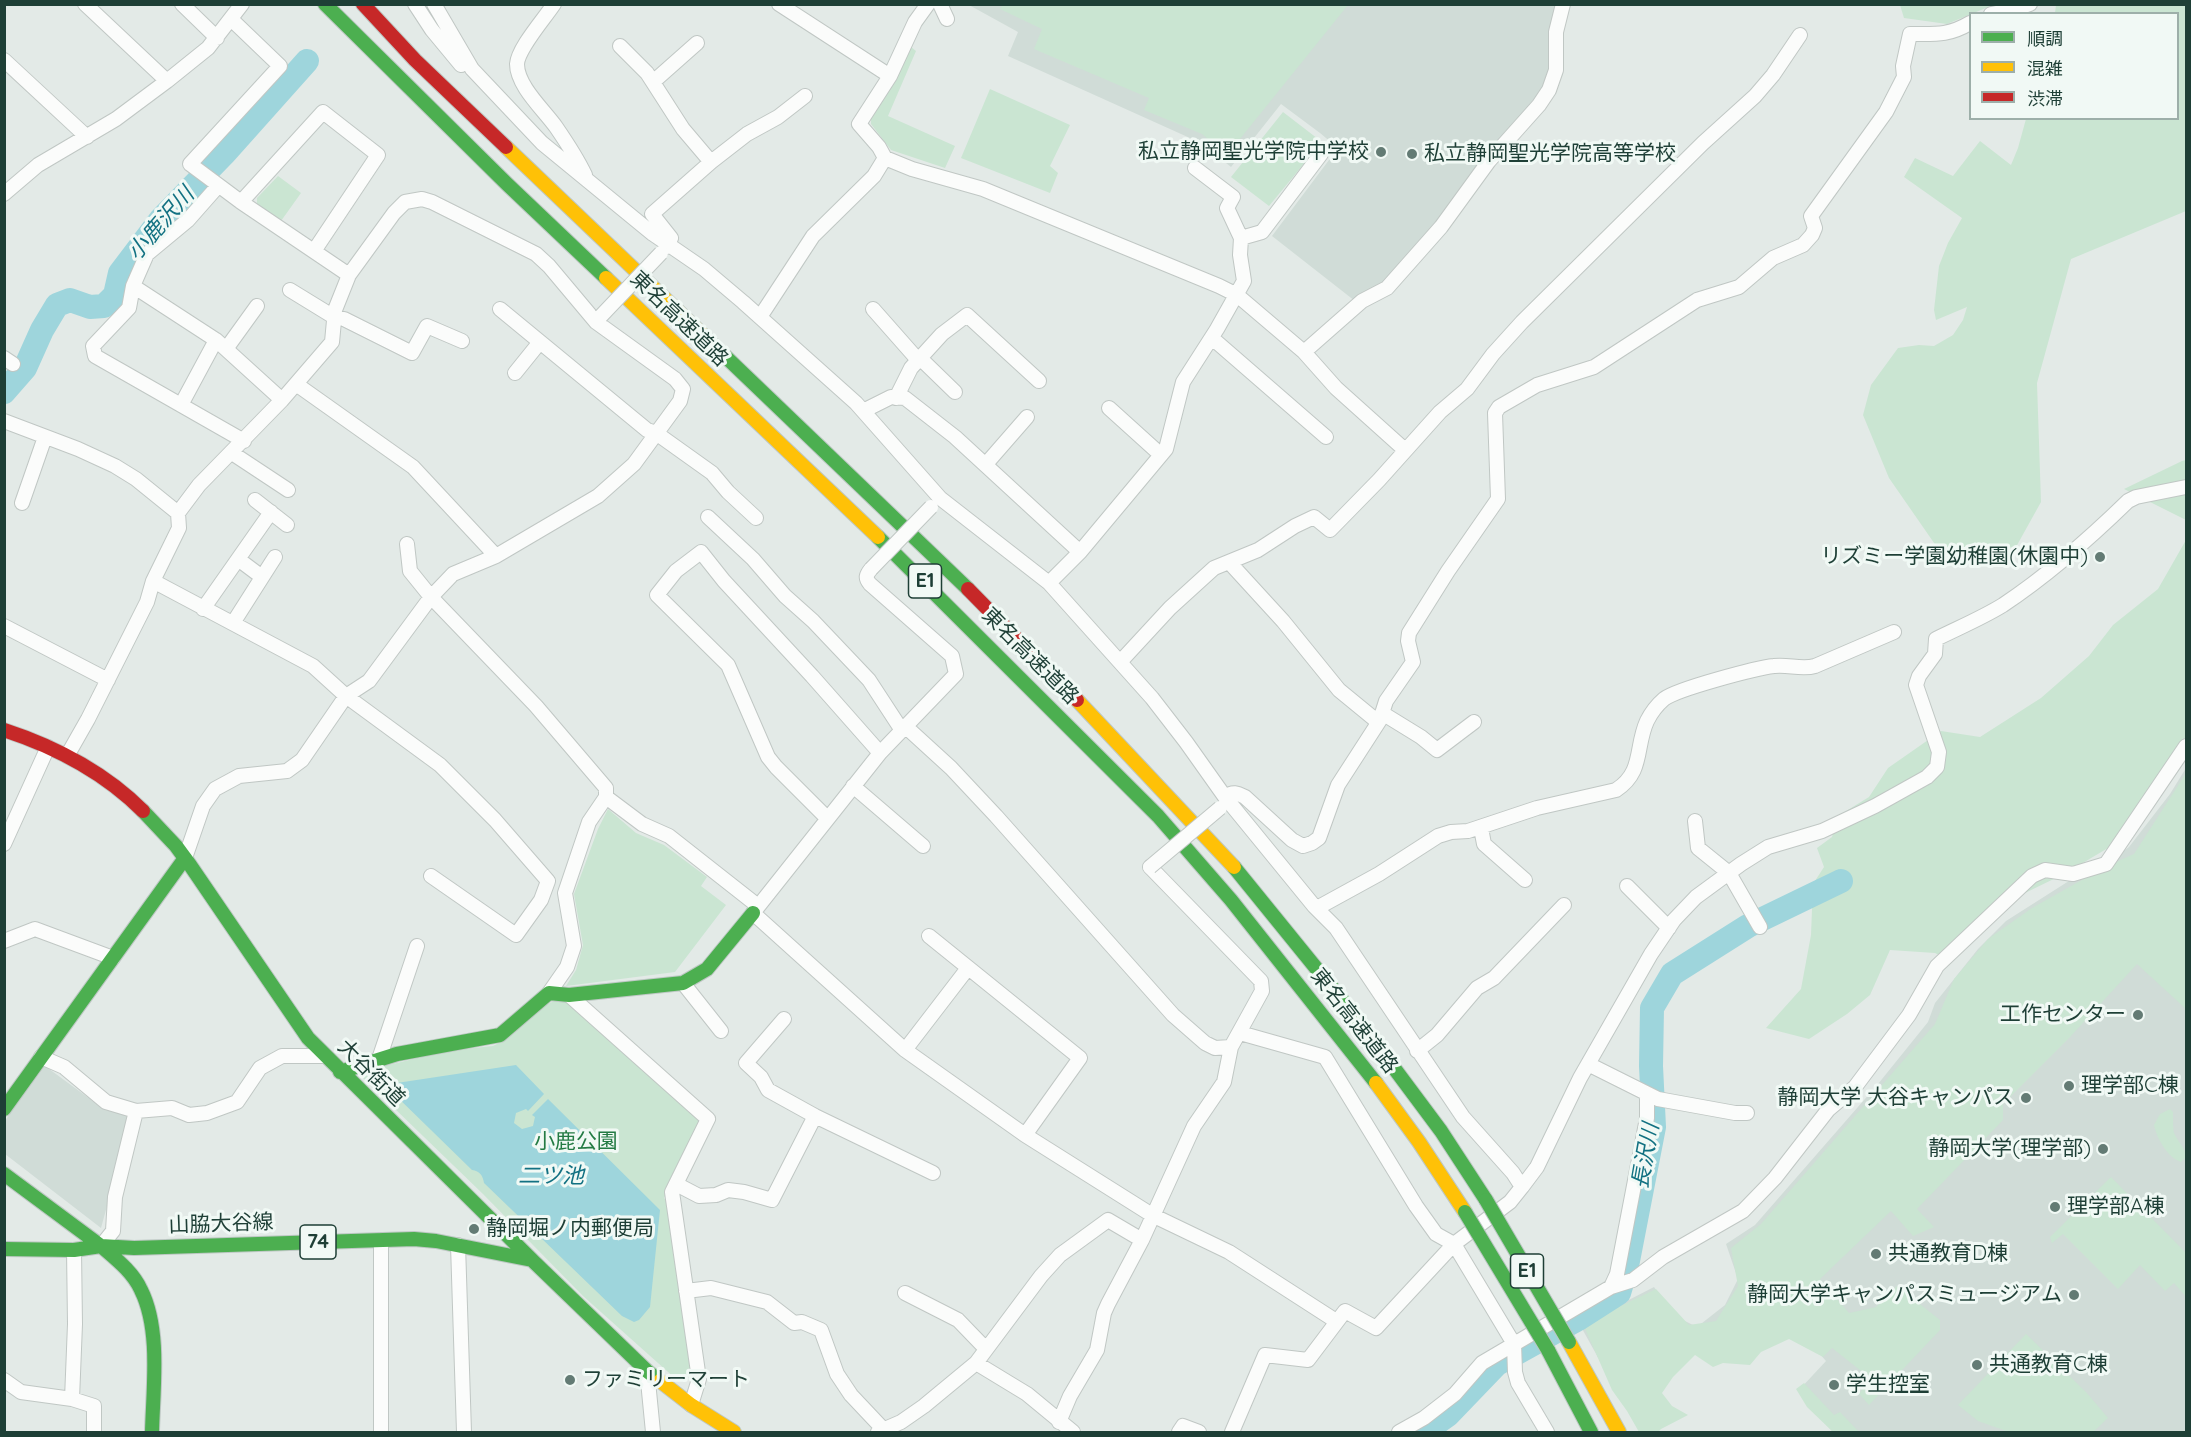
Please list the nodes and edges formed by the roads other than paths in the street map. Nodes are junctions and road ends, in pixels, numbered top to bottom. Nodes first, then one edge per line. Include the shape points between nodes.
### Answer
1 (182, 4) edge
2 (242, 4) edge
3 (325, 4) edge
4 (363, 4) edge
5 (415, 4) edge
6 (434, 4) edge
7 (554, 4) edge
8 (779, 4) edge
9 (928, 4) edge
10 (940, 4) edge
11 (1563, 4) edge
12 (2030, 4) edge
13 (95, 7) edge
14 (2001, 12) edge
15 (231, 19) junction
16 (947, 19) dead end
17 (1969, 24) edge
18 (1800, 35) dead end
19 (217, 38) junction
20 (697, 44) dead end
21 (620, 46) dead end
22 (4, 60) edge
23 (890, 76) junction
24 (167, 81) junction
25 (653, 82) junction
26 (805, 96) dead end
27 (519, 120) junction
28 (87, 138) junction
29 (1321, 154) dead end
30 (885, 158) junction
31 (711, 162) junction
32 (1195, 168) dead end
33 (589, 183) junction
34 (218, 186) junction
35 (4, 194) edge
36 (241, 202) junction
37 (1241, 238) junction
38 (664, 249) junction
39 (314, 251) junction
40 (349, 275) junction
41 (133, 286) junction
42 (290, 290) dead end
43 (1237, 295) junction
44 (257, 306) dead end
45 (500, 309) dead end
46 (873, 309) dead end
47 (334, 317) junction
48 (760, 317) junction
49 (598, 319) junction
50 (1212, 338) junction
51 (462, 341) dead end
52 (540, 342) junction
53 (221, 345) junction
54 (1304, 352) junction
55 (919, 359) junction
56 (515, 373) dead end
57 (1039, 381) dead end
58 (296, 384) junction
59 (956, 392) dead end
60 (896, 398) junction
61 (282, 400) junction
62 (181, 405) junction
63 (1109, 408) dead end
64 (864, 411) junction
65 (1027, 417) dead end
66 (4, 422) edge
67 (656, 433) junction
68 (45, 436) junction
69 (1326, 437) dead end
70 (244, 441) junction
71 (1405, 450) junction
72 (232, 453) junction
73 (1161, 455) junction
74 (986, 464) junction
75 (2187, 487) edge
76 (288, 490) dead end
77 (255, 500) dead end
78 (22, 503) dead end
79 (935, 503) junction
80 (271, 512) junction
81 (178, 513) junction
82 (708, 517) dead end
83 (756, 518) dead end
84 (287, 525) dead end
85 (407, 544) dead end
86 (1080, 552) junction
87 (496, 555) junction
88 (275, 557) dead end
89 (238, 559) junction
90 (1229, 562) junction
91 (262, 577) junction
92 (153, 581) junction
93 (1049, 583) junction
94 (430, 597) junction
95 (204, 609) junction
96 (233, 623) junction
97 (4, 626) edge
98 (1894, 632) dead end
99 (1121, 661) junction
100 (108, 680) junction
101 (346, 696) junction
102 (1380, 717) junction
103 (1474, 722) dead end
104 (903, 728) junction
105 (4, 730) edge
106 (2187, 746) edge
107 (48, 747) junction
108 (880, 753) junction
109 (67, 756) junction
110 (853, 786) junction
111 (606, 796) junction
112 (1224, 802) junction
113 (827, 818) junction
114 (1695, 821) dead end
115 (1481, 828) junction
116 (4, 844) edge
117 (923, 846) dead end
118 (185, 858) junction
119 (1729, 873) junction
120 (431, 876) dead end
121 (1525, 880) dead end
122 (548, 881) junction
123 (1626, 886) dead end
124 (565, 893) junction
125 (1564, 905) dead end
126 (1317, 908) junction
127 (755, 910) junction
128 (1758, 922) dead end
129 (1669, 928) junction
130 (929, 936) dead end
131 (4, 941) edge
132 (417, 946) dead end
133 (113, 958) junction
134 (968, 968) junction
135 (683, 983) junction
136 (549, 993) junction
137 (568, 995) junction
138 (784, 1019) dead end
139 (721, 1031) dead end
140 (1240, 1033) junction
141 (1231, 1047) junction
142 (905, 1050) junction
143 (1417, 1051) junction
144 (324, 1056) junction
145 (41, 1057) junction
146 (379, 1059) junction
147 (1588, 1064) junction
148 (339, 1072) junction
149 (1651, 1096) junction
150 (4, 1109) edge
151 (136, 1111) junction
152 (1747, 1113) dead end
153 (815, 1116) junction
154 (1024, 1135) junction
155 (933, 1173) dead end
156 (4, 1174) edge
157 (676, 1184) junction
158 (1522, 1187) junction
159 (1152, 1215) junction
160 (381, 1240) junction
161 (1142, 1240) junction
162 (1454, 1244) junction
163 (458, 1245) junction
164 (101, 1246) junction
165 (4, 1250) edge
166 (74, 1250) junction
167 (532, 1260) junction
168 (1611, 1287) junction
169 (686, 1290) junction
170 (905, 1293) dead end
171 (1336, 1321) junction
172 (1514, 1344) junction
173 (986, 1349) junction
174 (976, 1364) junction
175 (647, 1371) junction
176 (4, 1380) edge
177 (72, 1399) junction
178 (691, 1405) junction
179 (1059, 1422) junction
180 (881, 1431) edge
181 (94, 1432) edge
182 (152, 1432) edge
183 (381, 1432) edge
184 (464, 1432) edge
185 (653, 1432) edge
186 (734, 1432) edge
187 (1073, 1432) edge
188 (1179, 1432) edge
189 (1199, 1432) edge
190 (1232, 1432) edge
191 (1399, 1432) edge
192 (1547, 1432) edge
193 (1591, 1432) edge
194 (1619, 1432) edge

1 - 19 street
2 - 15 street
3 - 193 main road, 東名高速道路 / E1, bridge via 507,184 915,572 1158,816 1232,900 1419,1142 1548,1350
4 - 194 main road, 東名高速道路 / E1, bridge via 415,60 947,568 1227,859 1359,1021 1441,1131 1486,1200
5 - 27 street via 451,54
6 - 27 street via 472,69
7 - 33 street via 520,54 517,65 526,89 554,125
8 - 23 street
9 - 23 street via 915,22
10 - 16 street
11 - 54 street via 1556,32 1556,70 1539,105 1387,288 1362,301
12 - 14 street
13 - 24 street
15 - 19 street
15 - 34 street via 280,66 190,164
17 - 102 street via 1942,35 1910,34 1904,77 1886,112 1811,216 1815,228 1803,244 1773,258 1739,286 1697,300 1594,367 1537,385 1498,407 1498,499 1409,633 1407,641 1413,662 1386,701
18 - 71 street via 1755,96 1694,150 1522,322 1467,389
19 - 24 street
20 - 25 street
21 - 25 street
22 - 28 street
23 - 30 street via 859,124
24 - 28 street
25 - 31 street via 683,129
26 - 31 street
27 - 33 street
28 - 35 street via 38,165
29 - 37 street via 1262,232
30 - 43 street via 983,189
30 - 48 street via 874,176 813,236
31 - 38 street via 652,214 671,238
32 - 37 street via 1233,197 1227,208
33 - 38 street
34 - 36 street
34 - 41 street via 188,220 147,254
36 - 39 street
36 - 39 street via 323,112 378,155
37 - 43 street via 1244,281
38 - 48 street via 704,269
38 - 49 street, bridge
39 - 40 street
40 - 47 street
40 - 49 street via 394,213 405,202 422,199 537,254
41 - 53 street
41 - 62 street via 129,308 93,346 95,356
42 - 47 street
43 - 50 street
43 - 54 street
44 - 53 street
45 - 52 street
46 - 55 street
47 - 51 street via 412,353 427,326
47 - 58 street via 332,342
48 - 64 street
49 - 67 street via 683,389 680,401
50 - 69 street
50 - 73 street via 1183,382 1166,449
52 - 56 street
52 - 67 street via 647,430
53 - 61 street
53 - 62 street
54 - 71 street via 1336,388
55 - 57 street via 967,315
55 - 59 street
55 - 60 street
58 - 61 street
58 - 87 street via 413,467
60 - 64 street
60 - 74 street via 905,398 919,407
61 - 70 street
62 - 70 street
63 - 73 street
64 - 79 street
65 - 74 street
66 - 68 street
67 - 83 street via 712,473
67 - 87 street via 634,464 598,496
68 - 78 street
68 - 81 street via 115,466
70 - 72 street
71 - 90 street via 1330,530 1314,517
72 - 76 street
72 - 81 street via 199,485
73 - 86 street
74 - 86 street
75 - 119 street via 2128,501 2074,552 2001,606 1936,639 1935,654 1916,685 1939,752 1937,767 1927,777 1822,831 1768,848
77 - 80 street
79 - 93 street
79 - 104 street, bridge via 867,574 870,584 952,656 956,674
80 - 84 street
80 - 89 street
81 - 92 street via 179,528
82 - 104 street via 869,681
85 - 94 street via 410,571
86 - 93 street
87 - 94 street via 453,574
88 - 91 street
89 - 91 street
89 - 95 street
90 - 99 street via 1214,568 1170,608
90 - 102 street via 1339,690
91 - 96 street
92 - 95 street
92 - 100 street via 147,602
93 - 99 street
94 - 101 street via 369,681
94 - 111 street via 536,706 606,788
95 - 96 street
96 - 101 street via 313,666
97 - 100 street
98 - 115 street via 1806,669 1775,666 1665,698 1646,723 1635,771 1625,784 1616,790 1537,808
99 - 112 street via 1186,742
100 - 109 street
101 - 118 street via 302,760 287,771 239,776 215,789 203,806
101 - 122 street via 440,765
102 - 103 street via 1437,750
102 - 112 street via 1338,785 1319,838 1312,843 1303,846 1293,840 1236,792 1230,793
104 - 108 street
104 - 141 street via 951,768 1173,1015 1205,1043 1215,1048
105 - 107 main road, 大谷街道
106 - 168 street via 2106,864 2073,874 2045,870 2032,876 1937,966 1909,1015 1855,1087 1828,1110 1775,1178 1743,1211 1663,1257 1633,1280
107 - 109 main road, 大谷街道
107 - 116 street
108 - 110 street
108 - 113 street via 700,552 657,594 728,665 768,757
109 - 118 main road, 大谷街道 via 118,789
110 - 113 street
110 - 117 street
111 - 124 street via 589,822
111 - 127 street via 642,824 669,836
112 - 126 street
112 - 140 street, bridge via 1150,867 1261,981 1262,991
113 - 127 street
114 - 119 street via 1698,848
115 - 121 street via 1484,844
115 - 126 street via 1438,836
118 - 133 main road
118 - 144 main road, 大谷街道
119 - 128 street
119 - 129 street via 1696,897
120 - 122 street via 516,935 541,900
122 - 124 street
123 - 129 street
124 - 136 street via 574,946 567,967
125 - 143 street
126 - 143 street via 1336,928
127 - 135 main road via 707,969
127 - 142 street
129 - 147 street
130 - 134 street
131 - 133 street via 35,929
132 - 146 street
133 - 145 main road
134 - 142 street
134 - 154 street via 1080,1058
135 - 137 main road
135 - 139 street
136 - 137 main road
136 - 146 main road via 500,1035
137 - 157 street via 708,1119
138 - 153 street via 746,1063 768,1090
140 - 141 street
140 - 162 street via 1325,1058 1436,1234
141 - 159 street via 1224,1082 1194,1126
142 - 154 street
143 - 158 street via 1463,1118
144 - 148 main road, 大谷街道
144 - 151 street via 282,1056 260,1068 237,1102 207,1113 189,1115 172,1108
145 - 150 main road
145 - 151 street via 64,1067 106,1102
146 - 148 main road
147 - 149 street
147 - 158 street via 1537,1167
148 - 167 main road, 大谷街道
149 - 152 street
149 - 168 street via 1617,1274
151 - 164 street via 115,1197 113,1232
153 - 155 street
153 - 157 street via 772,1200 728,1190 699,1196
154 - 159 street
156 - 164 main road
157 - 169 street via 672,1192
158 - 162 street via 1510,1202
159 - 161 street
159 - 171 street via 1229,1252
160 - 163 main road, 山脇大谷線 / 74 via 414,1239
160 - 164 main road, 山脇大谷線 / 74
160 - 183 street
161 - 173 street via 1108,1220 1054,1262
161 - 179 street via 1104,1314 1097,1350
162 - 171 street via 1376,1328 1345,1311
162 - 172 street
163 - 167 main road, 山脇大谷線 / 74
163 - 184 street
164 - 166 main road, 山脇大谷線
164 - 182 main road via 134,1278 147,1306 152,1335
165 - 166 main road, 山脇大谷線
166 - 177 street
167 - 175 main road, 大谷街道
168 - 172 street
169 - 178 street via 699,1378
169 - 180 street via 711,1288 767,1302 794,1323 821,1330 837,1374
170 - 173 street via 958,1320
171 - 190 street via 1308,1360 1265,1355
172 - 191 street via 1482,1363 1455,1394
172 - 192 street via 1518,1383
173 - 174 street
174 - 179 street via 1027,1394
174 - 180 street via 924,1406
175 - 178 main road, 大谷街道
175 - 185 street
176 - 177 street via 21,1392
177 - 181 street via 94,1406
178 - 186 main road, 大谷街道
179 - 187 street
188 - 189 street via 1183,1426

